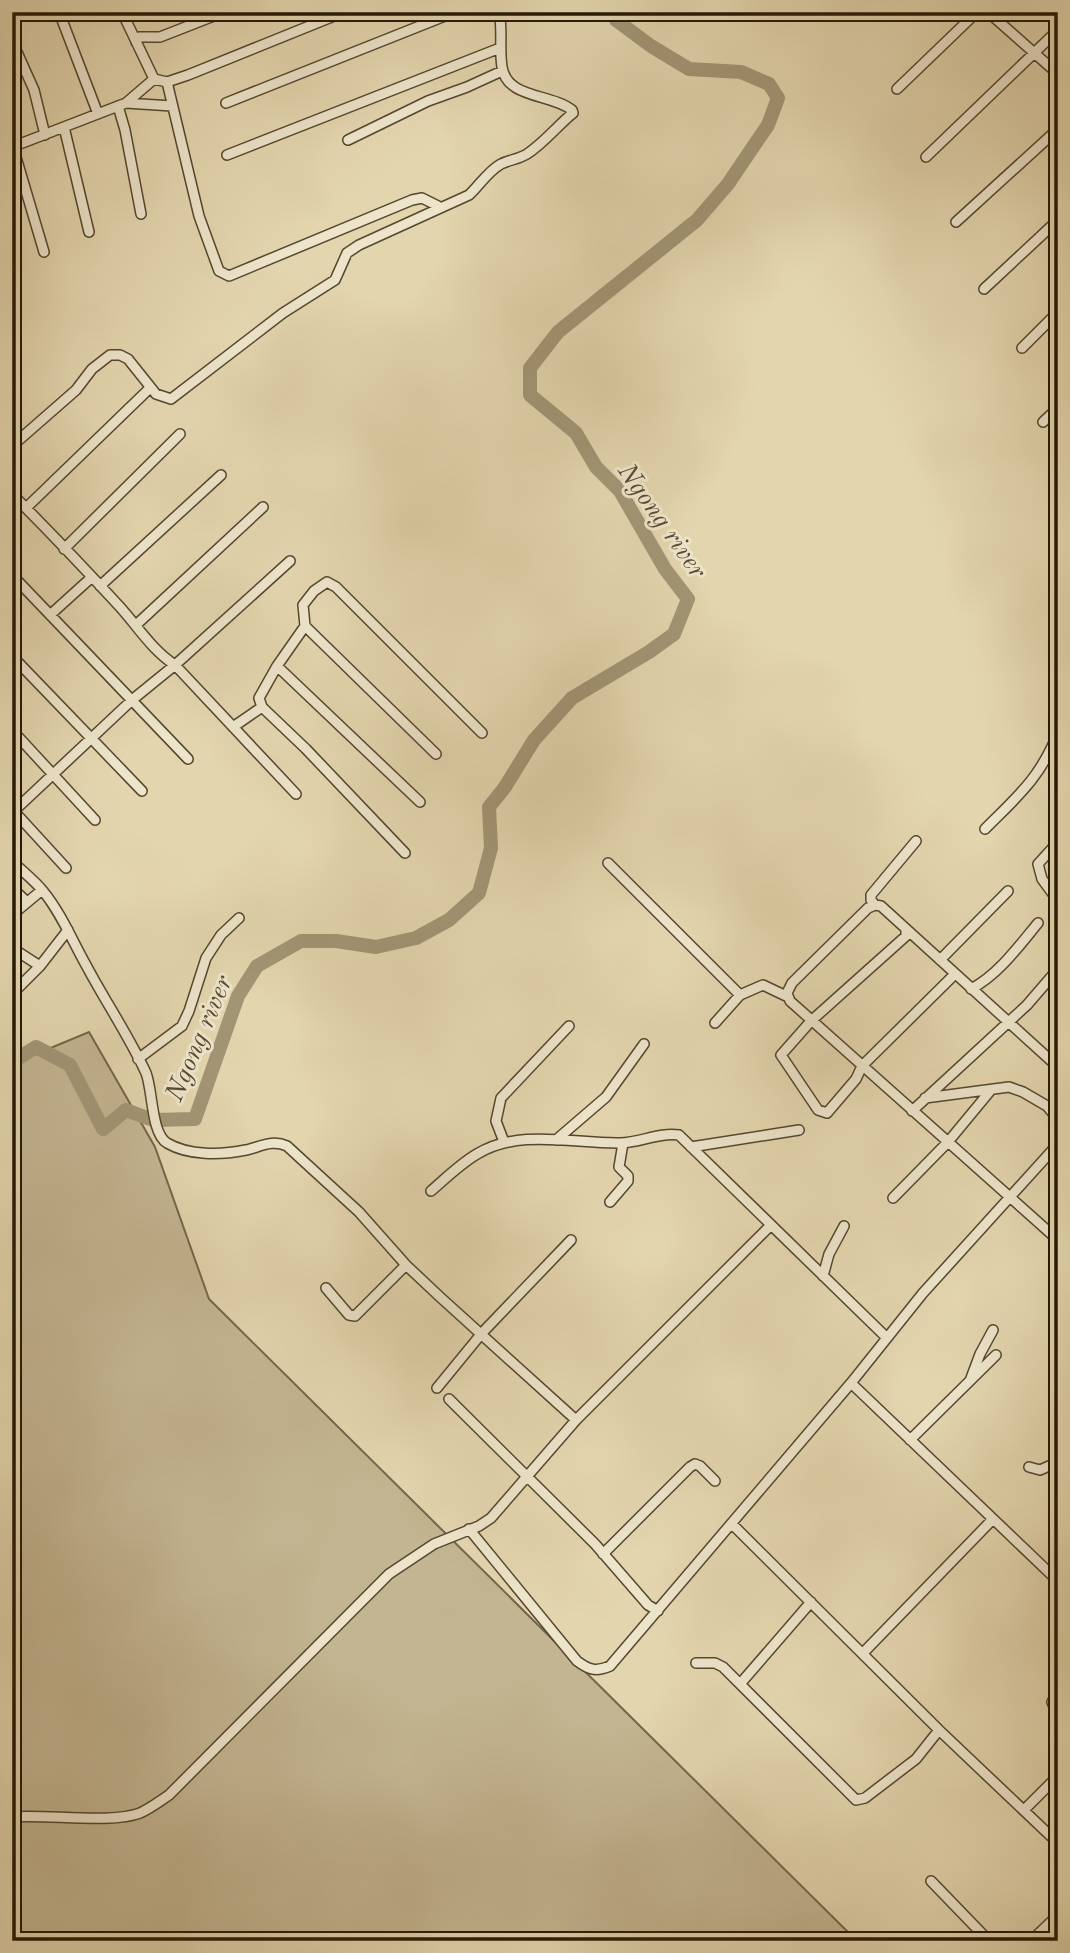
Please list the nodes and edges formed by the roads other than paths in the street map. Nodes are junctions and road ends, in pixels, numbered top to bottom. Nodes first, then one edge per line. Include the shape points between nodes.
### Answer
1 (59, 12) edge
2 (122, 12) edge
3 (224, 12) edge
4 (344, 12) edge
5 (455, 12) edge
6 (499, 12) edge
7 (977, 12) edge
8 (988, 12) edge
9 (1058, 30) edge
10 (12, 41) edge
11 (136, 41) junction
12 (500, 48) junction
13 (1034, 54) junction
14 (502, 71) junction
15 (1058, 74) edge
16 (154, 79) junction
17 (167, 82) junction
18 (897, 89) dead end
19 (226, 103) dead end
20 (122, 105) junction
21 (172, 106) junction
22 (98, 114) junction
23 (64, 127) junction
24 (1058, 129) edge
25 (44, 135) junction
26 (348, 140) dead end
27 (13, 147) edge
28 (226, 155) dead end
29 (926, 157) dead end
30 (438, 206) dead end
31 (141, 214) dead end
32 (1058, 220) edge
33 (956, 222) dead end
34 (89, 232) dead end
35 (44, 252) dead end
36 (984, 289) dead end
37 (1058, 312) edge
38 (1022, 348) dead end
39 (150, 388) junction
40 (1058, 408) edge
41 (1043, 422) dead end
42 (180, 434) dead end
43 (12, 446) edge
44 (220, 475) dead end
45 (12, 494) edge
46 (263, 507) dead end
47 (26, 508) junction
48 (64, 549) junction
49 (290, 561) dead end
50 (12, 575) edge
51 (92, 577) junction
52 (100, 586) junction
53 (50, 615) junction
54 (136, 625) junction
55 (305, 626) junction
56 (12, 656) edge
57 (175, 665) junction
58 (277, 666) junction
59 (132, 700) junction
60 (262, 707) junction
61 (233, 727) junction
62 (12, 730) edge
63 (482, 733) dead end
64 (1058, 733) edge
65 (90, 738) junction
66 (436, 754) dead end
67 (188, 759) dead end
68 (54, 774) junction
69 (142, 791) dead end
70 (296, 794) dead end
71 (421, 802) dead end
72 (13, 810) edge
73 (95, 820) dead end
74 (985, 828) dead end
75 (916, 841) dead end
76 (1058, 842) edge
77 (405, 853) dead end
78 (12, 861) edge
79 (608, 863) dead end
80 (66, 868) dead end
81 (12, 888) edge
82 (42, 890) junction
83 (1008, 891) dead end
84 (1053, 894) dead end
85 (27, 902) junction
86 (875, 905) junction
87 (12, 915) edge
88 (239, 918) dead end
89 (1038, 922) dead end
90 (906, 929) junction
91 (68, 930) junction
92 (12, 948) edge
93 (940, 960) junction
94 (40, 966) junction
95 (1058, 969) edge
96 (955, 974) junction
97 (971, 989) junction
98 (12, 994) edge
99 (740, 995) junction
100 (786, 996) junction
101 (811, 1021) junction
102 (1008, 1021) junction
103 (715, 1023) dead end
104 (569, 1026) dead end
105 (644, 1044) dead end
106 (1058, 1049) edge
107 (1048, 1058) junction
108 (138, 1059) junction
109 (862, 1066) junction
110 (1058, 1067) edge
111 (992, 1090) junction
112 (925, 1098) junction
113 (912, 1111) junction
114 (1058, 1119) edge
115 (799, 1130) dead end
116 (556, 1140) junction
117 (504, 1142) junction
118 (948, 1142) junction
119 (623, 1143) junction
120 (1058, 1144) edge
121 (691, 1147) junction
122 (431, 1191) dead end
123 (893, 1198) dead end
124 (1010, 1199) junction
125 (610, 1202) dead end
126 (770, 1226) junction
127 (844, 1226) dead end
128 (571, 1240) dead end
129 (1058, 1240) edge
130 (406, 1265) junction
131 (822, 1276) junction
132 (326, 1288) dead end
133 (993, 1330) dead end
134 (482, 1333) junction
135 (886, 1337) junction
136 (996, 1355) dead end
137 (971, 1380) junction
138 (851, 1383) junction
139 (437, 1388) dead end
140 (449, 1399) dead end
141 (576, 1420) junction
142 (910, 1440) junction
143 (1058, 1462) edge
144 (1029, 1467) dead end
145 (528, 1476) junction
146 (715, 1481) dead end
147 (993, 1519) junction
148 (732, 1524) junction
149 (469, 1529) junction
150 (603, 1554) junction
151 (1058, 1581) edge
152 (811, 1602) junction
153 (658, 1611) junction
154 (864, 1652) junction
155 (696, 1662) dead end
156 (740, 1684) junction
157 (1058, 1691) edge
158 (1058, 1716) edge
159 (939, 1730) junction
160 (1058, 1776) edge
161 (1024, 1810) junction
162 (12, 1817) edge
163 (1058, 1843) edge
164 (931, 1881) dead end
165 (1058, 1915) edge
166 (989, 1941) edge
167 (1031, 1941) edge

1 - 22 street
2 - 11 street
3 - 11 street via 160,37
4 - 17 street
5 - 19 street
6 - 12 street
7 - 18 street
8 - 13 street
9 - 13 street
10 - 25 street via 34,90
11 - 16 street
12 - 14 street
12 - 28 street
13 - 15 street
13 - 29 street
14 - 26 street
14 - 39 street via 512,87 555,100 573,113 528,153 489,173 469,195 347,253 335,280 283,313 171,399
16 - 17 street
16 - 20 street
17 - 21 street
20 - 21 street
20 - 22 street
20 - 31 street
21 - 30 street via 200,216 224,275 412,200 422,198
22 - 23 street
23 - 25 street
23 - 34 street
24 - 33 street
25 - 27 street
27 - 35 street
32 - 36 street
37 - 38 street
39 - 43 street via 128,359 110,355
39 - 47 street
40 - 41 street
42 - 48 street
44 - 52 street
45 - 47 street
46 - 54 street
47 - 48 street
48 - 51 street
49 - 57 street
50 - 53 street
51 - 52 street
51 - 53 street
52 - 54 street
53 - 59 street
54 - 57 street via 153,648
55 - 58 street
55 - 63 street via 303,605 321,584 331,583
55 - 66 street
56 - 65 street
57 - 59 street
57 - 61 street
58 - 60 street via 259,698
58 - 71 street
59 - 65 street
59 - 67 street
60 - 61 street
60 - 77 street
61 - 70 street
62 - 68 street
64 - 74 street via 1035,779
65 - 68 street
65 - 69 street
68 - 72 street
68 - 73 street
72 - 80 street
75 - 86 street via 871,895
76 - 84 street via 1038,864
78 - 82 street
79 - 99 street
81 - 85 street
82 - 85 street
82 - 91 street
83 - 93 street
85 - 87 street
86 - 90 street
86 - 100 street via 792,983
88 - 108 street via 206,958 182,1026
89 - 97 street via 982,984
90 - 93 street
90 - 101 street via 906,936
91 - 94 street
91 - 108 street
92 - 94 street
93 - 96 street
94 - 98 street
95 - 102 street
96 - 97 street
96 - 109 street
97 - 102 street
99 - 100 street via 763,985
99 - 103 street
100 - 101 street
101 - 109 street
101 - 109 street via 781,1055 818,1111 827,1113
102 - 107 street
102 - 112 street
104 - 117 street via 501,1098 496,1121
105 - 116 street via 606,1097
106 - 107 street
107 - 110 street
108 - 130 street via 162,1140 206,1153 230,1153 267,1143 287,1146 359,1212
109 - 113 street
111 - 112 street
111 - 114 street via 1009,1087 1023,1092 1047,1106
111 - 118 street
112 - 113 street
113 - 118 street
115 - 121 street
116 - 117 street
116 - 119 street
117 - 122 street via 479,1153
118 - 123 street
118 - 124 street
119 - 121 street via 679,1135
119 - 125 street via 619,1167 628,1181
120 - 124 street
121 - 126 street
124 - 129 street
124 - 135 street
126 - 131 street
126 - 141 street
127 - 131 street
128 - 134 street
130 - 132 street via 355,1316
130 - 134 street
131 - 135 street
133 - 137 street
134 - 139 street
134 - 141 street
135 - 138 street
136 - 137 street
137 - 142 street
138 - 142 street
138 - 148 street
140 - 145 street
141 - 145 street
142 - 147 street
143 - 144 street via 1041,1470
145 - 149 street via 485,1524
145 - 150 street
146 - 150 street via 700,1466 690,1466
147 - 151 street
147 - 154 street
148 - 152 street
148 - 153 street
149 - 153 street via 587,1668 598,1671 610,1666
149 - 162 street via 421,1551 389,1574 154,1805 125,1816
150 - 153 street
152 - 154 street
152 - 156 street
154 - 159 street
155 - 156 street via 715,1663
156 - 159 street via 856,1800 916,1759
157 - 158 street via 1052,1702
159 - 161 street
160 - 161 street
161 - 163 street
164 - 166 street
165 - 167 street

